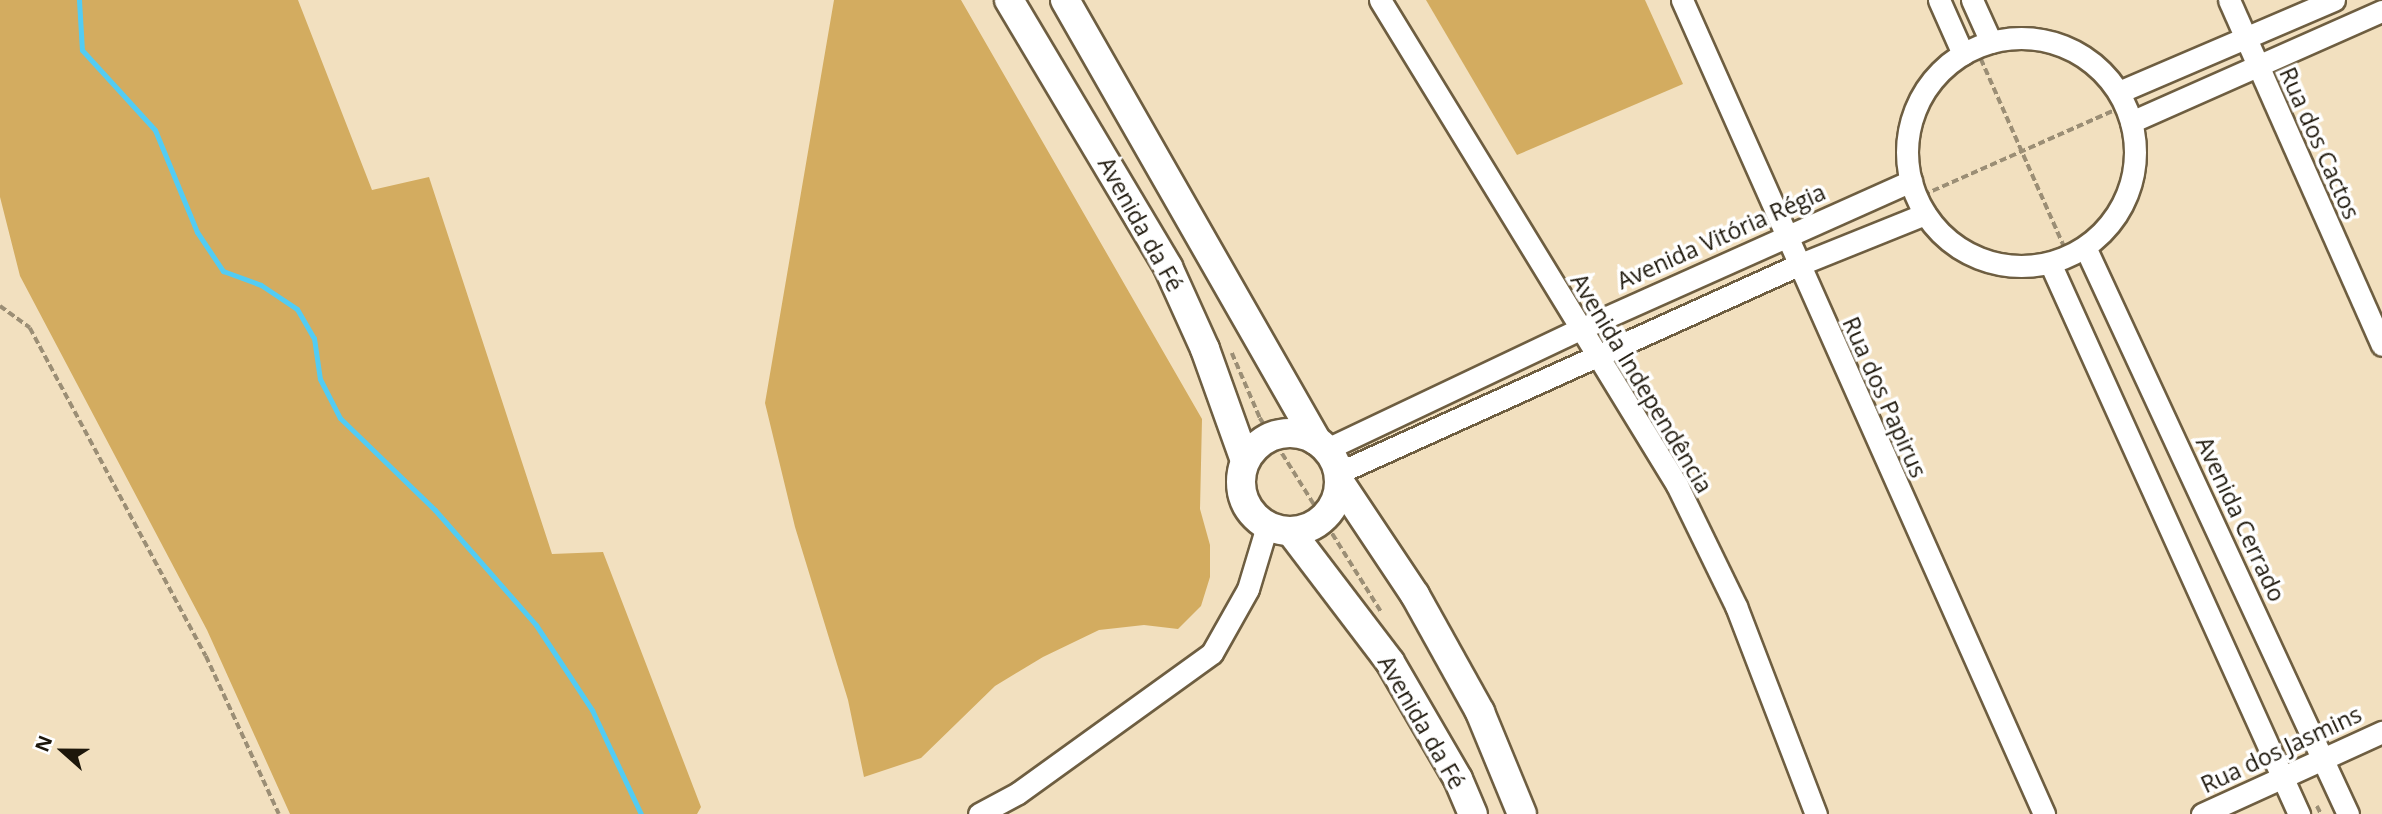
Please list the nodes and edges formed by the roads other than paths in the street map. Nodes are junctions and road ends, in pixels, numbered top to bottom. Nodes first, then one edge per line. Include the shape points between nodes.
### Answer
1 (1009, 0) edge
2 (1065, 0) edge
3 (1380, 0) edge
4 (1682, 0) edge
5 (1939, 0) edge
6 (1972, 0) edge
7 (2229, 0) edge
8 (2334, 0) edge
9 (2382, 11) edge
10 (2246, 40) junction
11 (1991, 42) junction
12 (1963, 54) junction
13 (2258, 68) junction
14 (2119, 92) junction
15 (2132, 122) junction
16 (1911, 181) junction
17 (1925, 214) junction
18 (1784, 235) junction
19 (2085, 247) junction
20 (2050, 263) junction
21 (1798, 265) junction
22 (1578, 330) junction
23 (2382, 345) edge
24 (1596, 354) junction
25 (1245, 461) junction
26 (1330, 461) junction
27 (1279, 529) junction
28 (2382, 732) edge
29 (2324, 758) junction
30 (2283, 777) junction
31 (979, 814) edge
32 (1473, 814) edge
33 (1522, 814) edge
34 (1816, 814) edge
35 (2044, 814) edge
36 (2202, 814) edge
37 (2299, 814) edge
38 (2348, 814) edge

1 - 25 main road, Avenida da Fé via 1168,267 1205,348
2 - 26 main road, Avenida da Fé
3 - 22 street, Avenida Independência
4 - 18 street, Rua dos Papirus
5 - 12 street
6 - 11 street
7 - 10 street, Rua dos Cactos
8 - 10 street
9 - 13 street
10 - 13 street, Rua dos Cactos
10 - 14 street
11 - 12 street
11 - 14 street via 2020,38 2058,44 2100,69
12 - 16 street via 1932,82 1916,109 1908,139
13 - 15 street
13 - 23 street, Rua dos Cactos
14 - 15 street
15 - 19 street via 2135,157 2128,192 2111,223
16 - 17 street
16 - 18 street, Avenida Vitória Régia
17 - 20 street via 1949,241 1979,259 2014,267
17 - 21 street
18 - 21 street, Rua dos Papirus
18 - 22 street, Avenida Vitória Régia
19 - 20 street
19 - 29 street, Avenida Cerrado
20 - 30 street
21 - 24 street
21 - 35 street, Rua dos Papirus
22 - 24 street, Avenida Independência
22 - 26 street, Avenida Vitória Régia
24 - 26 street
24 - 34 street, Avenida Independência via 1677,485 1707,545 1736,606
25 - 26 main road via 1271,436 1290,432
25 - 27 main road, Avenida da Fé via 1241,491 1255,517
26 - 27 main road via 1333,506 1323,518
26 - 33 main road, Avenida da Fé via 1415,595 1480,712
27 - 31 street via 1212,653 1018,793
27 - 32 main road, Avenida da Fé via 1390,662 1458,779
28 - 29 street, Rua dos Jasmins
29 - 30 street, Rua dos Jasmins
29 - 38 street, Avenida Cerrado
30 - 36 street, Rua dos Jasmins
30 - 37 street

